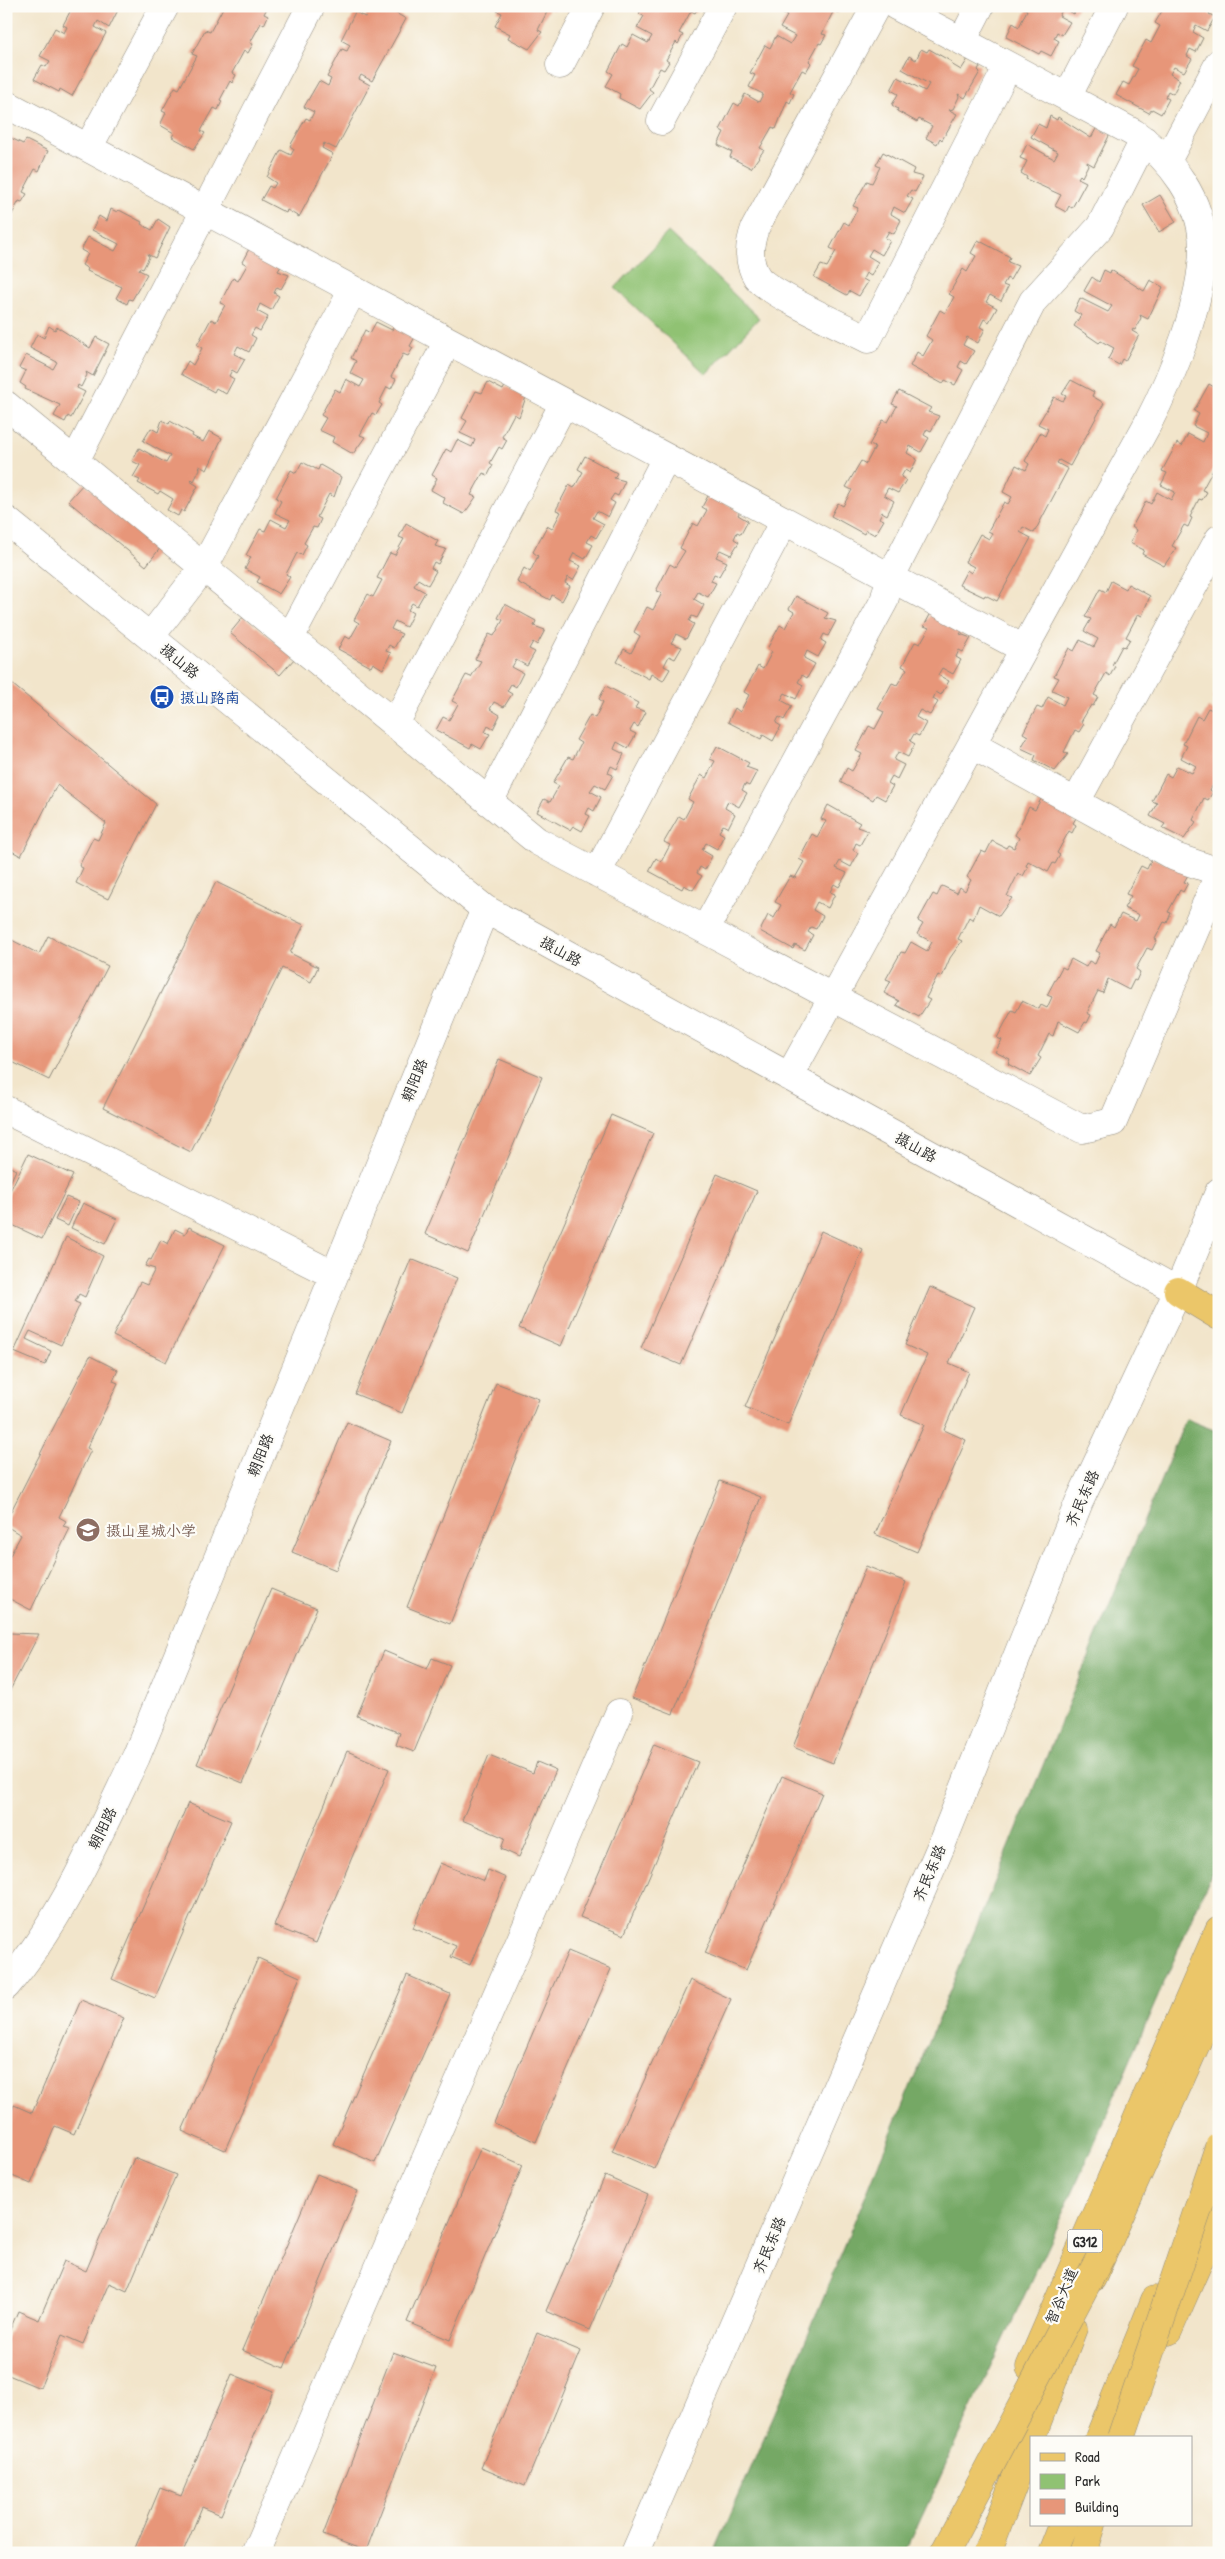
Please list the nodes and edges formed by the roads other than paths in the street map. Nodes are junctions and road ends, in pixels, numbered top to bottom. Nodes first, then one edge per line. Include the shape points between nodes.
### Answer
1 (165, 6) edge
2 (311, 6) edge
3 (591, 6) edge
4 (724, 6) edge
5 (876, 6) edge
6 (896, 6) edge
7 (980, 6) edge
8 (1114, 6) edge
9 (962, 41) junction
10 (1219, 63) edge
11 (560, 65) dead end
12 (1008, 66) junction
13 (1067, 97) junction
14 (6, 104) edge
15 (661, 121) dead end
16 (1144, 140) junction
17 (88, 148) junction
18 (1167, 161) junction
19 (205, 211) junction
20 (353, 290) junction
21 (448, 341) junction
22 (564, 403) junction
23 (6, 404) edge
24 (666, 458) junction
25 (76, 462) junction
26 (6, 520) edge
27 (784, 521) junction
28 (1219, 539) edge
29 (204, 567) junction
30 (890, 578) junction
31 (150, 637) junction
32 (290, 638) junction
33 (1024, 649) junction
34 (395, 724) junction
35 (972, 745) junction
36 (489, 802) junction
37 (1076, 802) junction
38 (1219, 873) edge
39 (597, 874) junction
40 (485, 909) junction
41 (705, 930) junction
42 (833, 998) junction
43 (789, 1077) junction
44 (6, 1110) edge
45 (1219, 1192) edge
46 (334, 1275) junction
47 (1178, 1291) junction
48 (1219, 1301) edge
49 (1219, 1316) edge
50 (619, 1712) dead end
51 (1219, 1930) edge
52 (6, 1986) edge
53 (1219, 1992) edge
54 (1219, 2147) edge
55 (1219, 2215) edge
56 (1101, 2256) junction
57 (1032, 2436) edge
58 (1100, 2436) edge
59 (1123, 2436) edge
60 (1123, 2436) edge
61 (1030, 2441) edge
62 (1063, 2526) edge
63 (1083, 2526) edge
64 (1092, 2526) edge
65 (255, 2553) edge
66 (635, 2553) edge
67 (944, 2553) edge
68 (952, 2553) edge
69 (987, 2553) edge
70 (1052, 2553) edge
71 (1071, 2553) edge
72 (1083, 2553) edge

1 - 17 street
2 - 19 street
3 - 11 street
4 - 15 street
5 - 12 street via 755,228 750,253 752,265 764,285 868,339
6 - 9 street
7 - 9 street
8 - 13 street
9 - 12 street
10 - 18 street
12 - 13 street
13 - 16 street
14 - 17 street
16 - 18 street
16 - 30 street via 1100,228 1033,301
17 - 19 street
18 - 33 street via 1189,194 1201,230 1203,248 1190,320 1160,400
19 - 20 street
19 - 25 street
20 - 21 street
20 - 29 street
21 - 22 street
21 - 32 street
22 - 24 street
22 - 34 street
23 - 25 street
24 - 27 street
24 - 36 street
25 - 29 street
26 - 31 street, 摄山路
27 - 30 street
27 - 39 street
28 - 37 street
29 - 31 street
29 - 32 street
30 - 33 street
30 - 41 street via 884,602
31 - 40 street, 摄山路
32 - 34 street
33 - 35 street
34 - 36 street
35 - 37 street
35 - 42 street
36 - 39 street via 538,842
37 - 38 street via 1175,857
38 - 42 street via 1113,1122 1082,1129
39 - 41 street
40 - 43 street, 摄山路
40 - 46 street, 朝阳路
41 - 42 street
42 - 43 street
43 - 47 street, 摄山路
44 - 46 street
45 - 47 street, 齐民东路
46 - 52 street, 朝阳路 via 136,1757 78,1877 22,1967
47 - 48 main road
47 - 49 main road
47 - 66 street, 齐民东路 via 1079,1502 942,1846
50 - 65 street
51 - 68 main road, 智谷大道 / G312
53 - 56 main road, 智谷大道 / G312
54 - 58 main road, bridge
54 - 59 main road, bridge
55 - 60 main road
56 - 57 main road, 智谷大道 / G312, bridge
56 - 67 main road, G312, bridge
61 - 69 main road, 智谷大道 / G312
62 - 70 main road
63 - 71 main road
64 - 72 main road

